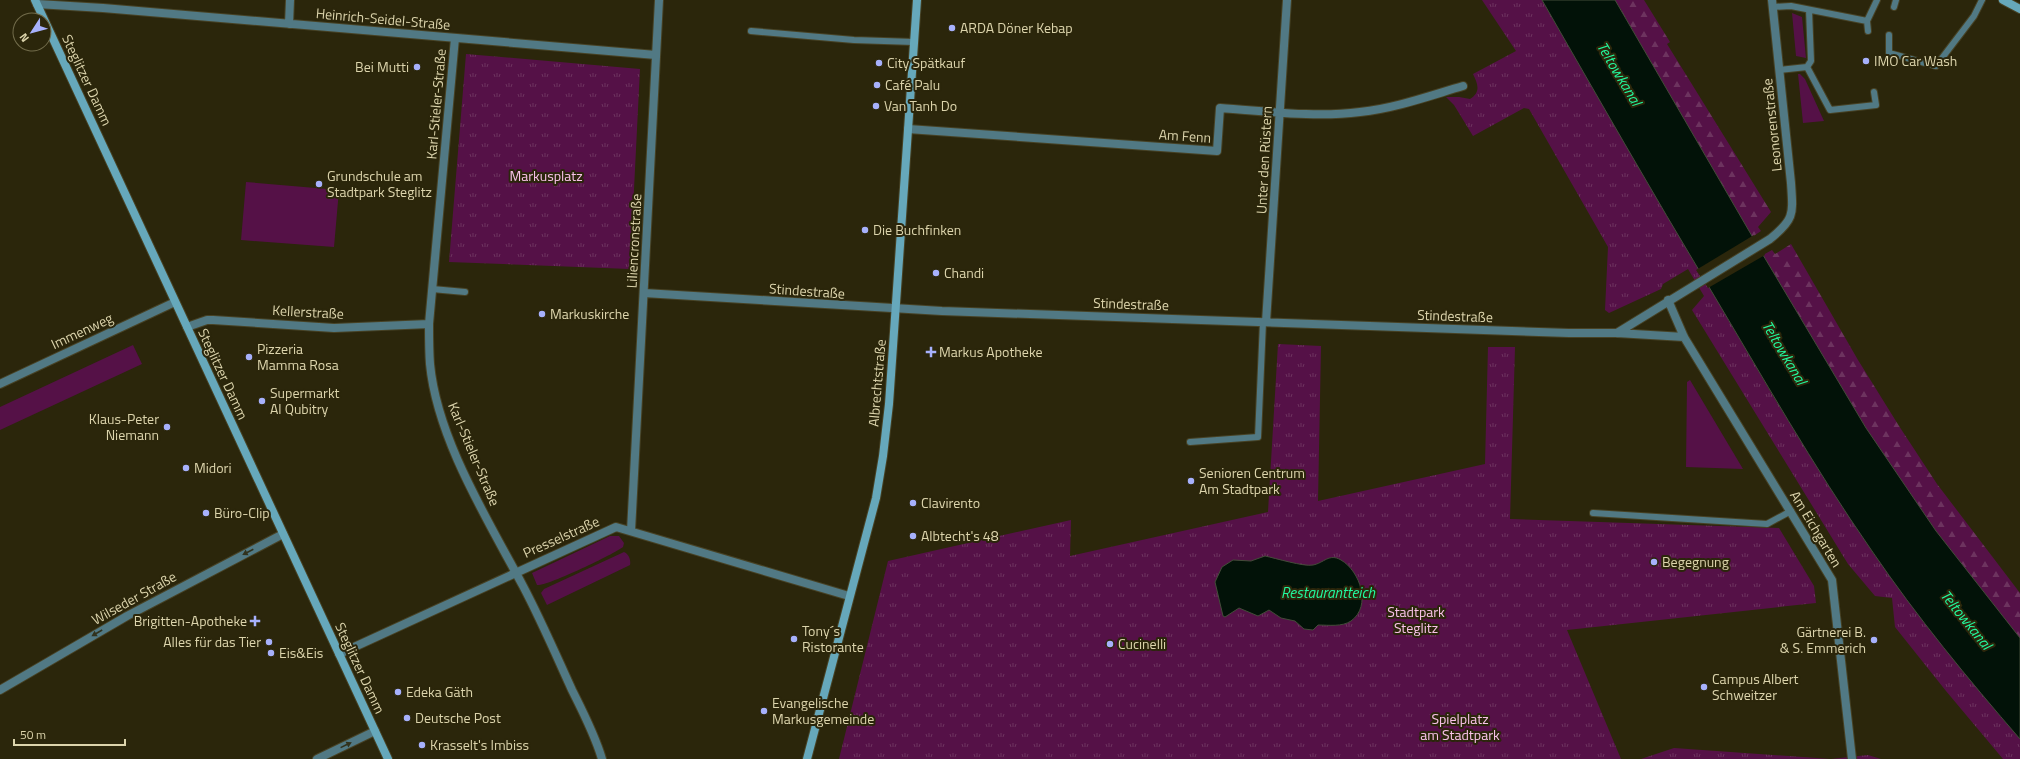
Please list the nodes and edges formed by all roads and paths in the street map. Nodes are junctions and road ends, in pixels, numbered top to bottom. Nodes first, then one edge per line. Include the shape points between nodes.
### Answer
1 (290, 0) edge
2 (659, 0) edge
3 (917, 0) edge
4 (1287, 0) edge
5 (1877, 0) edge
6 (1896, 0) edge
7 (1982, 0) edge
8 (2003, 0) edge
9 (36, 2) edge
10 (1773, 4) edge
11 (1894, 7) dead end
12 (2020, 9) edge
13 (1809, 10) junction
14 (1867, 21) junction
15 (289, 24) junction
16 (751, 31) dead end
17 (1868, 31) dead end
18 (1889, 35) dead end
19 (455, 38) junction
20 (914, 42) junction
21 (656, 55) junction
22 (1808, 67) junction
23 (1779, 70) junction
24 (1463, 86) dead end
25 (1874, 92) dead end
26 (1280, 112) junction
27 (908, 129) junction
28 (432, 289) junction
29 (465, 292) dead end
30 (644, 294) junction
31 (1668, 300) junction
32 (175, 302) junction
33 (896, 308) junction
34 (1265, 322) junction
35 (429, 324) junction
36 (187, 328) junction
37 (1616, 333) junction
38 (1684, 337) junction
39 (0, 384) edge
40 (1190, 442) dead end
41 (1791, 511) junction
42 (1593, 513) dead end
43 (631, 531) junction
44 (283, 534) junction
45 (515, 572) junction
46 (849, 596) junction
47 (339, 654) junction
48 (0, 690) edge
49 (375, 731) junction
50 (317, 759) edge
51 (388, 759) edge
52 (602, 759) edge
53 (807, 759) edge
54 (1852, 759) edge

1 - 15 street
2 - 21 street, Liliencronstraße
3 - 20 main road, Albrechtstraße
4 - 26 street, Unter den Rüstern
5 - 14 lane
6 - 11 lane
7 - 18 lane via 1974,16 1936,66 1889,53
8 - 12 main road
9 - 15 street, Heinrich-Seidel-Straße
9 - 32 main road, Steglitzer Damm
10 - 13 lane
10 - 23 street, Leonorenstraße
13 - 14 lane
13 - 22 lane via 1811,61
14 - 17 lane
15 - 19 street, Heinrich-Seidel-Straße
16 - 20 lane via 854,40
19 - 21 street, Heinrich-Seidel-Straße
19 - 28 street, Karl-Stieler-Straße
20 - 27 main road, Albrechtstraße
21 - 30 street, Liliencronstraße
22 - 23 lane
22 - 25 lane via 1830,110 1876,105
23 - 31 street, Leonorenstraße via 1791,218 1770,239
24 - 26 street, Am Fenn via 1418,101 1359,112
26 - 27 street, Am Fenn via 1220,108 1217,151
26 - 34 street, Unter den Rüstern
27 - 33 main road, Albrechtstraße
28 - 29 lane
28 - 35 street, Karl-Stieler-Straße
30 - 33 street, Stindestraße
30 - 43 street, Liliencronstraße
31 - 37 street
31 - 38 street
32 - 36 main road, Steglitzer Damm
32 - 39 street, Immenweg
33 - 34 street, Stindestraße
33 - 46 main road, Albrechtstraße via 889,404 880,476
34 - 37 street, Stindestraße
34 - 40 lane via 1258,437
35 - 36 street, Kellerstraße via 334,328 207,320
35 - 45 street, Karl-Stieler-Straße via 430,364 444,424 479,504
36 - 44 main road, Steglitzer Damm
37 - 38 street, Stindestraße
38 - 41 street, Am Eichgarten
41 - 42 lane via 1767,524
41 - 54 street, Am Eichgarten via 1832,580
43 - 45 street, Presselstraße via 616,527
43 - 46 street, Presselstraße
44 - 47 main road, Steglitzer Damm
44 -> 48 street, Wilseder Straße via 127,616
45 - 47 street, Presselstraße
45 - 52 street, Karl-Stieler-Straße via 583,713
46 - 53 main road, Albrechtstraße
47 - 49 main road, Steglitzer Damm
50 -> 49 street
49 - 51 main road, Steglitzer Damm

